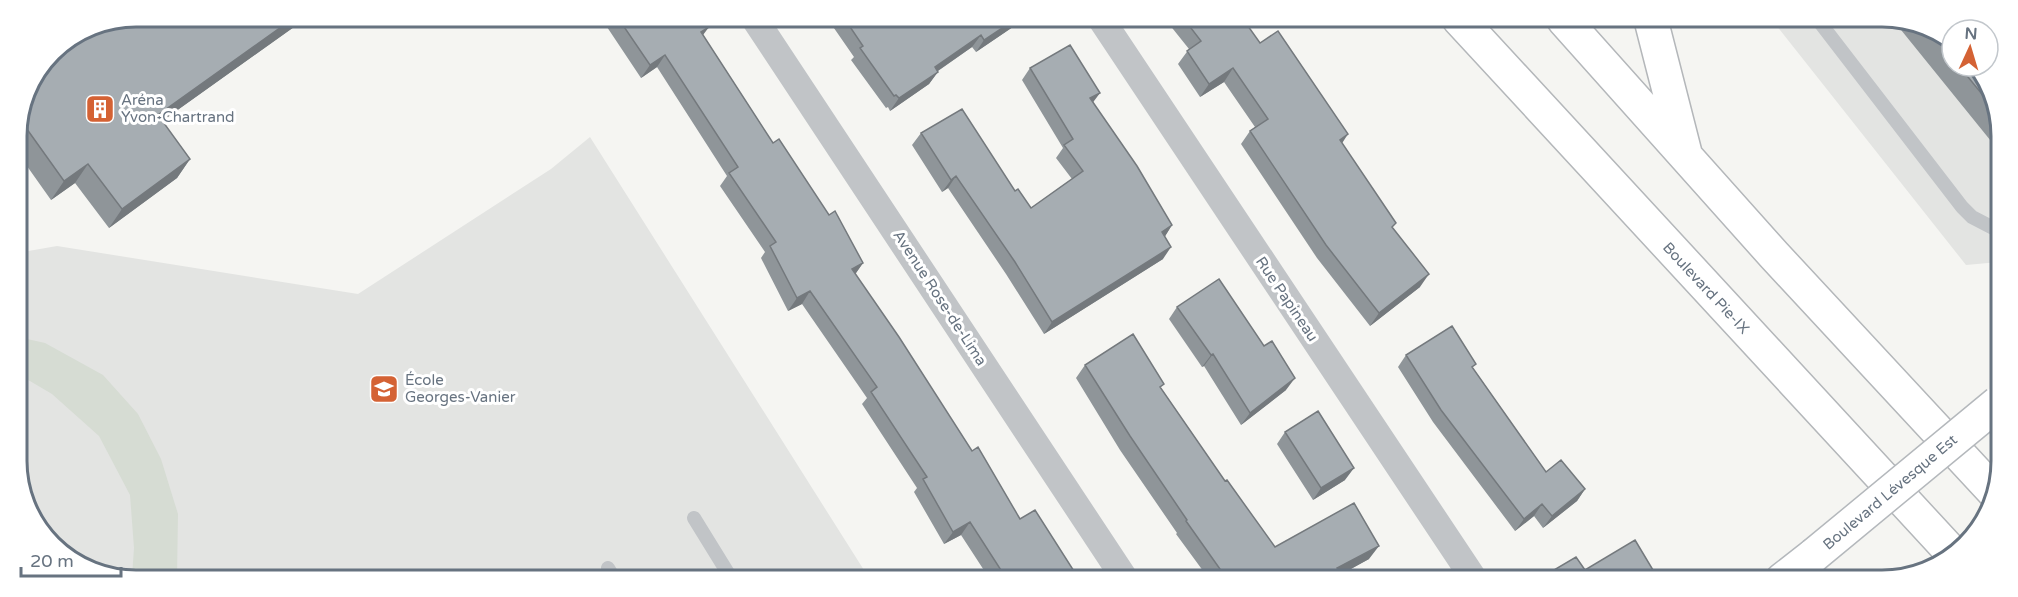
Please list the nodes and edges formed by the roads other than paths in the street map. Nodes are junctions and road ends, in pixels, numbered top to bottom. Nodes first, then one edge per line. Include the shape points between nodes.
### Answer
1 (760, 27) edge
2 (1106, 27) edge
3 (1468, 27) edge
4 (1570, 27) edge
5 (1653, 27) edge
6 (1823, 27) edge
7 (1686, 158) junction
8 (1991, 227) edge
9 (1991, 409) edge
10 (1988, 485) edge
11 (694, 518) dead end
12 (1947, 549) edge
13 (726, 570) edge
14 (1119, 570) edge
15 (1468, 570) edge
16 (1795, 570) edge

1 - 14 street, Avenue Rose-de-Lima
2 - 15 street, Rue Papineau
3 - 12 main road, Boulevard Pie-IX
4 - 7 main road
5 - 7 main road
6 - 8 lane via 1956,200 1972,217
7 - 10 main road
9 - 16 main road, Boulevard Lévesque Est, bridge
11 - 13 lane

